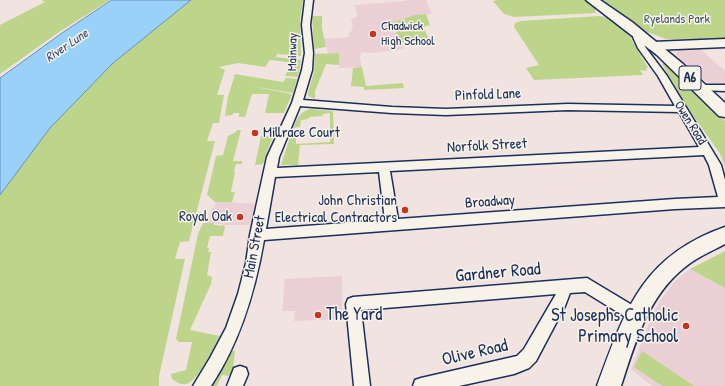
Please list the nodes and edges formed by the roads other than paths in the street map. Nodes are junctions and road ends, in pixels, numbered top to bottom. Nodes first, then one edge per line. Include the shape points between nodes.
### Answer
1 (309, 0) edge
2 (592, 0) edge
3 (640, 35) junction
4 (725, 44) edge
5 (653, 46) junction
6 (700, 88) junction
7 (725, 88) edge
8 (297, 103) junction
9 (681, 109) junction
10 (725, 112) edge
11 (707, 150) junction
12 (384, 167) junction
13 (269, 173) junction
14 (725, 201) edge
15 (392, 225) junction
16 (257, 235) junction
17 (725, 235) edge
18 (566, 286) junction
19 (637, 316) junction
20 (201, 386) edge
21 (362, 386) edge
22 (421, 386) edge
23 (609, 386) edge

1 - 8 street, Mainway via 306,25 308,70
2 - 3 main road, Owen Road / A6
3 - 5 main road, Owen Road / A6
3 - 9 street, Owen Road via 637,37 642,48
4 - 5 street
5 - 6 main road, Owen Road / A6
6 - 7 street
6 - 10 main road, Owen Road / A6
8 - 9 street, Pinfold Lane via 446,112 568,107
8 - 13 street, Main Street via 273,157
9 - 11 street, Owen Road
11 - 12 street, Norfolk Street
11 - 14 street, Owen Road via 715,164
12 - 13 street, Norfolk Street
12 - 15 street
13 - 16 street, Main Street
14 - 15 street, Broadway
15 - 16 street, Broadway
16 - 20 street, Main Street via 247,288 233,331
17 - 19 street via 680,260 662,275 648,294
18 - 19 street, Gardner Road via 587,285
18 - 21 street, Gardner Road via 353,304
18 - 22 street, Olive Road via 534,348 523,362
19 - 23 street

